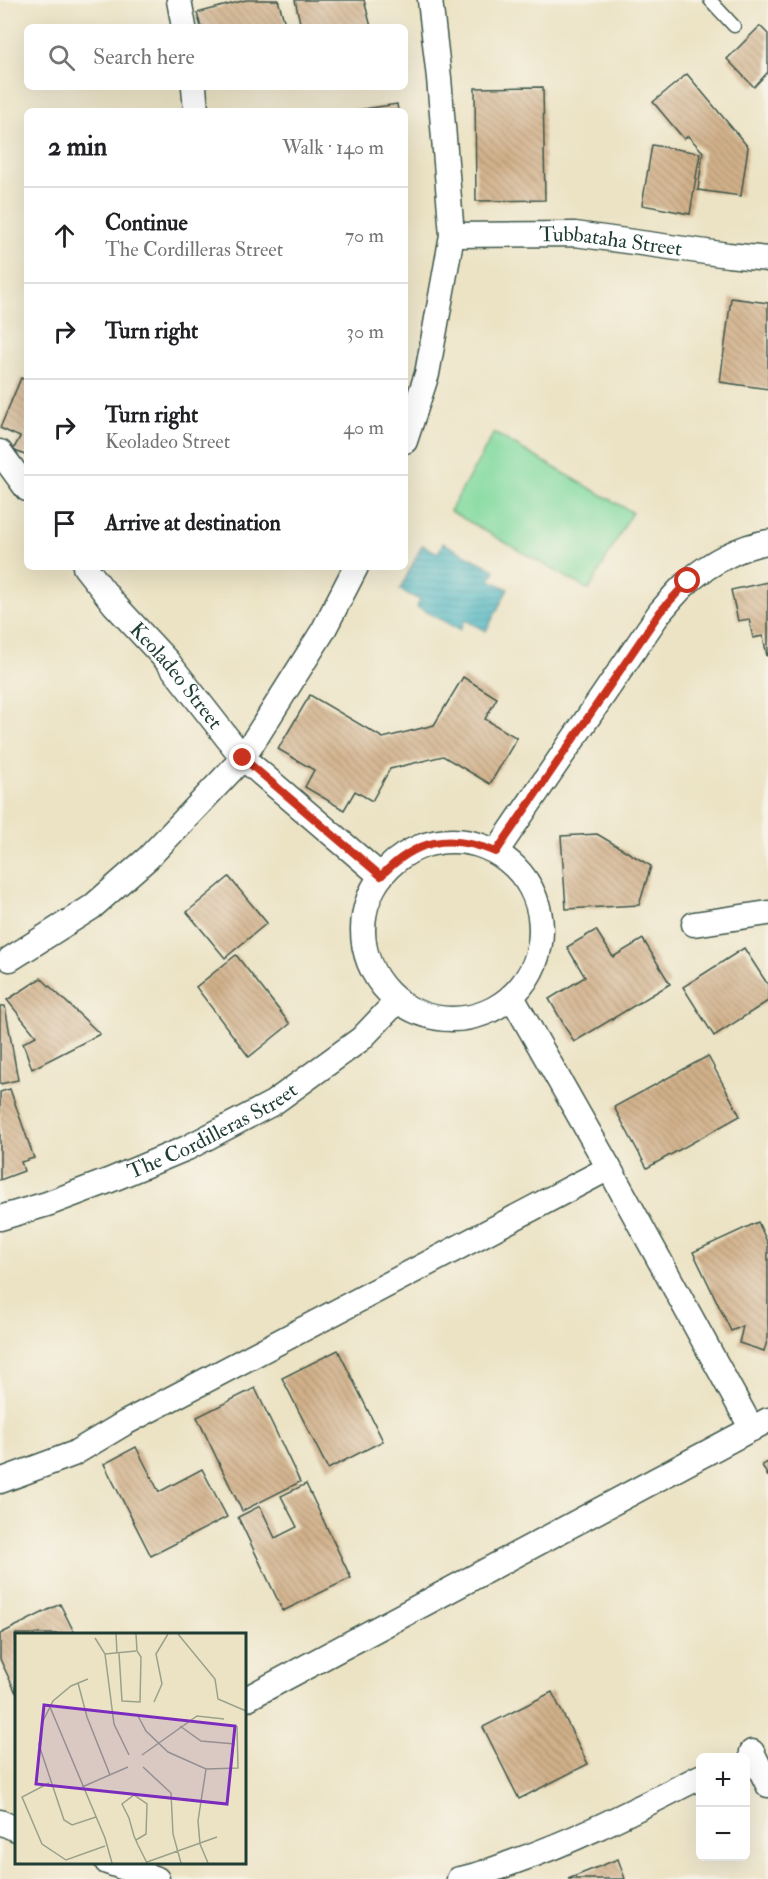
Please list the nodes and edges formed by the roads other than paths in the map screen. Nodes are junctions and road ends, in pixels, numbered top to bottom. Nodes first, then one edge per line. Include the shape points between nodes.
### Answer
1 (179, 0) edge
2 (430, 0) edge
3 (711, 0) edge
4 (183, 24) edge
5 (734, 26) dead end
6 (194, 90) edge
7 (196, 108) edge
8 (452, 235) junction
9 (768, 259) edge
10 (408, 432) edge
11 (0, 452) edge
12 (24, 485) edge
13 (768, 542) edge
14 (87, 570) edge
15 (354, 570) edge
16 (243, 758) junction
17 (496, 852) junction
18 (381, 876) junction
19 (768, 913) edge
20 (694, 924) dead end
21 (10, 959) dead end
22 (512, 997) junction
23 (397, 1001) junction
24 (609, 1168) junction
25 (0, 1218) edge
26 (760, 1425) edge
27 (0, 1481) edge
28 (246, 1699) edge
29 (753, 1751) edge
30 (696, 1779) edge
31 (768, 1785) edge
32 (110, 1864) edge
33 (158, 1879) edge
34 (459, 1879) edge

1 - 4 street
2 - 8 street
3 - 5 lane
6 - 7 street
8 - 9 street, Tubbataha Street via 575,234
8 - 10 street via 427,374
11 - 12 street
13 - 17 street via 719,560 688,581 660,612
14 - 16 street, Keoladeo Street via 168,662
15 - 16 street via 323,631
16 - 18 street, Keoladeo Street
16 - 21 street via 148,858 92,907
17 - 18 street via 476,844 434,843 395,861
17 - 22 street via 518,870 533,893 540,920 539,948 530,975
18 - 23 street via 364,919 364,942 381,984
19 - 20 street
22 - 23 street via 476,1017 455,1020 415,1012
22 - 24 street
23 - 25 street, The Cordilleras Street via 361,1039 273,1103 138,1169
24 - 26 street
24 - 27 street via 73,1454
26 - 28 street
29 - 31 street
30 - 34 street via 545,1851
32 - 33 street

